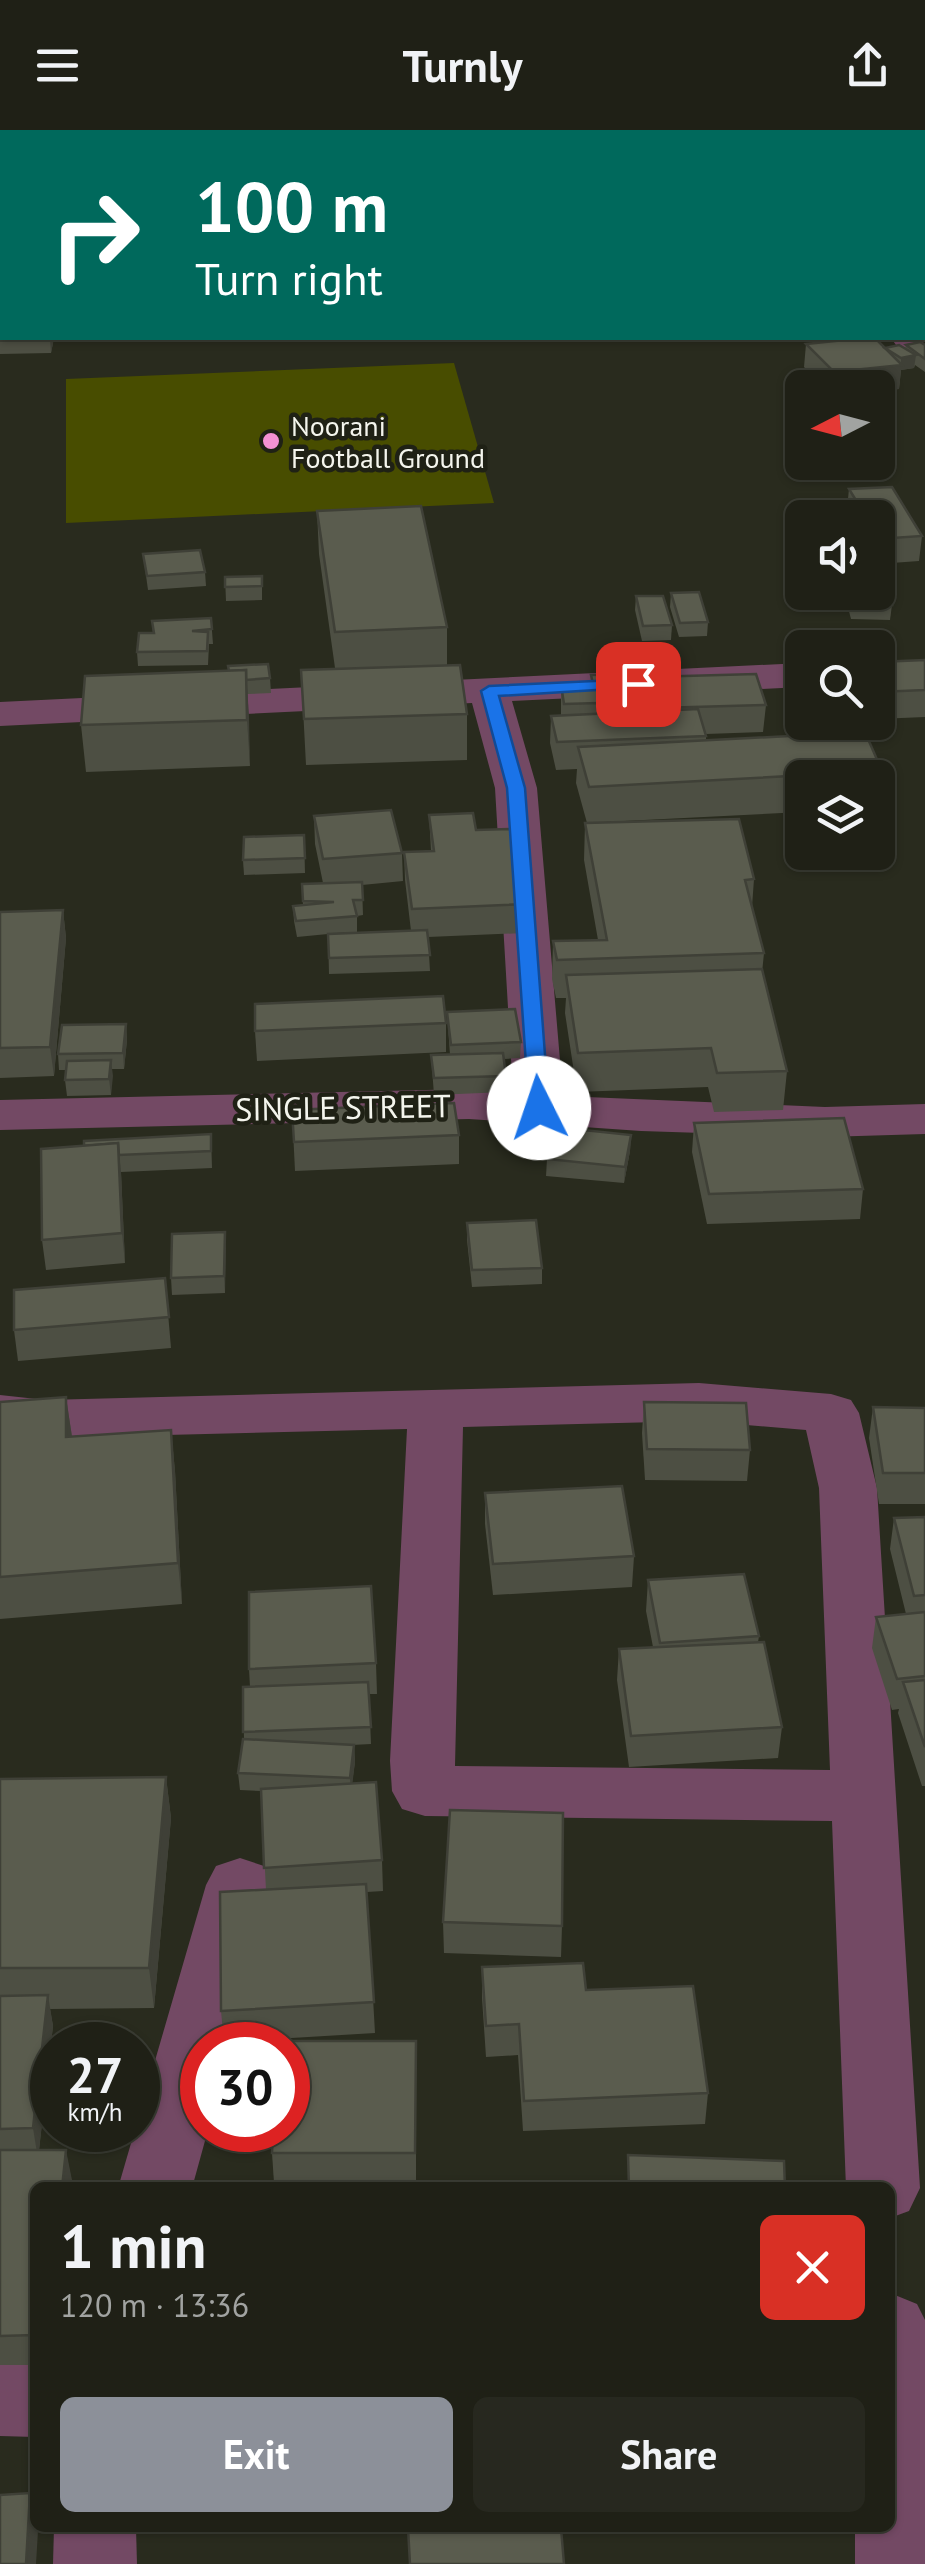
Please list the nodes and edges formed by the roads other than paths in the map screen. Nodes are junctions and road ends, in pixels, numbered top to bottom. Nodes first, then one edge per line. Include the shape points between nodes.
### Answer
1 (785, 676) edge
2 (489, 691) junction
3 (0, 714) edge
4 (539, 1108) junction
5 (0, 1116) edge
6 (925, 1119) edge
7 (435, 1408) junction
8 (0, 1414) edge
9 (862, 1796) junction
10 (240, 1885) dead end
11 (157, 2182) edge
12 (883, 2182) edge
13 (0, 2398) edge
14 (30, 2399) edge
15 (895, 2497) edge
16 (95, 2532) edge
17 (95, 2564) edge
18 (897, 2564) edge

1 - 2 street
2 - 3 street
2 - 4 street via 516,788
4 - 5 street, SINGLE STREET via 408,1104
4 - 6 street, SINGLE STREET via 807,1122
7 - 8 street via 46,1419
7 - 9 street via 699,1402 832,1414 848,1488
7 - 9 street via 425,1791
9 - 12 street
10 - 11 street
13 - 14 street
15 - 18 street
16 - 17 street

